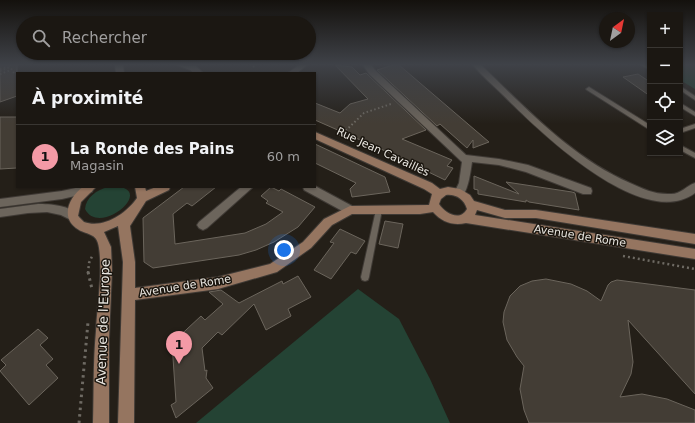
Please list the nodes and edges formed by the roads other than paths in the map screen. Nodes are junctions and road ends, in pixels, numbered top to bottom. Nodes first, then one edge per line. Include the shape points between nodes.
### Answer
1 (386, 85) edge
2 (497, 85) edge
3 (589, 89) dead end
4 (683, 90) edge
5 (695, 98) edge
6 (683, 107) edge
7 (695, 114) edge
8 (647, 126) edge
9 (695, 126) edge
10 (683, 130) edge
11 (316, 135) edge
12 (683, 149) edge
13 (695, 156) edge
14 (464, 158) junction
15 (695, 187) edge
16 (90, 188) edge
17 (160, 188) edge
18 (247, 188) edge
19 (310, 188) edge
20 (587, 190) dead end
21 (141, 192) edge
22 (459, 193) junction
23 (438, 194) junction
24 (0, 203) edge
25 (472, 204) junction
26 (435, 208) junction
27 (350, 210) junction
28 (379, 210) junction
29 (134, 211) junction
30 (0, 212) edge
31 (73, 216) junction
32 (465, 218) junction
33 (203, 225) dead end
34 (90, 228) junction
35 (695, 239) edge
36 (695, 254) edge
37 (365, 277) dead end
38 (128, 295) junction
39 (101, 423) edge
40 (126, 423) edge

1 - 14 street
2 - 15 street via 561,146 607,177 657,197 679,197
3 - 8 lane
4 - 5 lane
6 - 7 lane
9 - 10 lane
11 - 23 main road, Rue Jean Cavaillès via 428,186
12 - 13 lane
14 - 20 street via 528,169
14 - 22 street via 467,162 464,183
16 - 24 street via 62,195
16 - 31 main road via 77,199 73,206
17 - 21 main road
18 - 33 street
19 - 27 street
21 - 29 main road, Avenue de l'Europe
22 - 23 main road via 448,191
22 - 25 main road
23 - 26 main road via 434,200
25 - 32 main road via 471,212
25 - 35 main road, Avenue de Rome via 505,214 536,214
26 - 28 main road, Avenue de Rome
26 - 32 main road via 438,213 449,219
27 - 28 main road, Avenue de Rome
27 - 38 main road, Avenue de Rome via 328,222 307,245 274,268 218,283
28 - 37 lane
29 - 34 main road via 113,224
29 - 38 main road, Avenue de l'Europe via 124,224 129,262
30 - 31 street via 51,208
31 - 34 main road, Avenue de l'Europe via 79,224
32 - 36 main road, Avenue de Rome
34 - 39 main road, Avenue de l'Europe via 99,234 105,247
38 - 40 main road, Avenue de l'Europe

